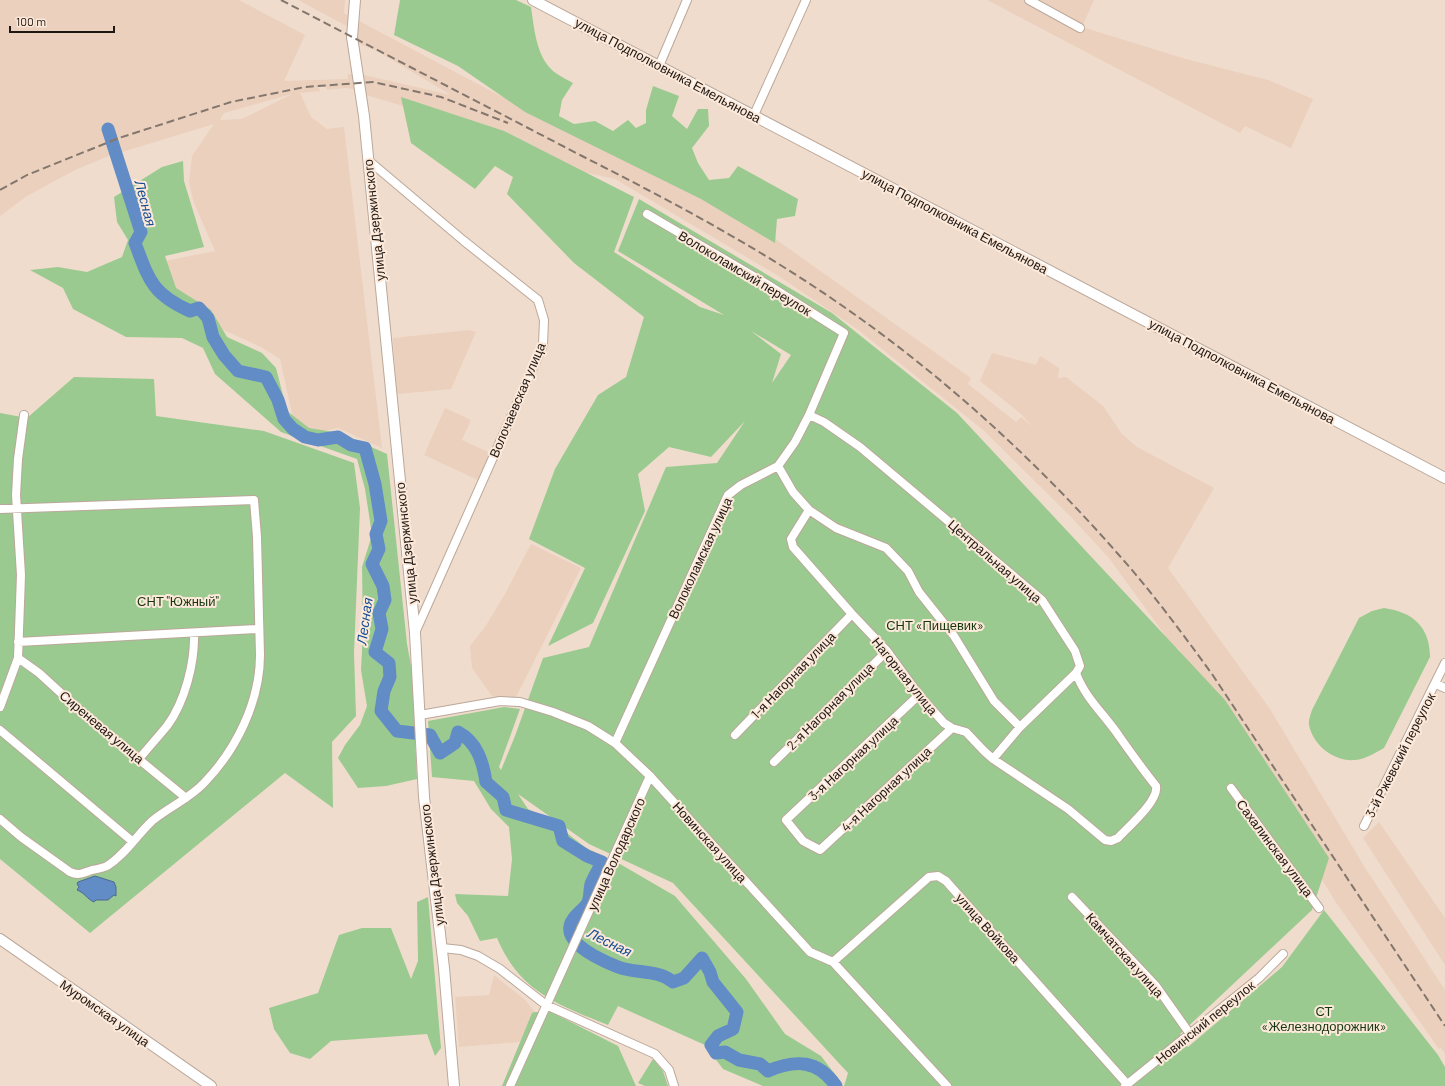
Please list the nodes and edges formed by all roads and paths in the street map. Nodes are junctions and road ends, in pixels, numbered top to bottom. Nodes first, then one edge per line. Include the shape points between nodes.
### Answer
1 (355, 0) edge
2 (533, 0) edge
3 (687, 0) edge
4 (806, 0) edge
5 (1029, 0) edge
6 (1080, 28) dead end
7 (659, 66) junction
8 (754, 115) junction
9 (368, 160) junction
10 (647, 214) dead end
11 (844, 333) joint
12 (24, 415) dead end
13 (809, 415) junction
14 (778, 466) junction
15 (1445, 478) edge
16 (17, 508) junction
17 (0, 509) edge
18 (809, 510) junction
19 (852, 614) junction
20 (258, 629) junction
21 (194, 633) junction
22 (415, 633) junction
23 (18, 642) junction
24 (887, 651) junction
25 (18, 658) junction
26 (1445, 663) edge
27 (1076, 673) junction
28 (1436, 684) junction
29 (1445, 688) edge
30 (919, 695) junction
31 (0, 707) edge
32 (420, 715) junction
33 (1020, 727) junction
34 (952, 728) junction
35 (0, 730) edge
36 (735, 735) dead end
37 (616, 743) junction
38 (139, 759) junction
39 (993, 759) junction
40 (774, 762) dead end
41 (650, 776) junction
42 (1231, 788) dead end
43 (186, 798) junction
44 (0, 819) edge
45 (1364, 826) dead end
46 (1105, 840) joint
47 (133, 842) junction
48 (820, 850) joint
49 (1072, 897) dead end
50 (1320, 908) dead end
51 (0, 939) edge
52 (442, 948) junction
53 (1283, 954) dead end
54 (834, 962) junction
55 (546, 1005) junction
56 (1190, 1034) junction
57 (1126, 1085) edge
58 (211, 1086) edge
59 (454, 1086) edge
60 (510, 1086) edge
61 (674, 1086) edge
62 (947, 1086) edge

1 - 9 main road, улица Дзержинского via 352,32
2 - 7 main road, улица Подполковника Емельянова
3 - 7 street
4 - 8 street
5 - 6 street
7 - 8 main road, улица Подполковника Емельянова
8 - 15 main road, улица Подполковника Емельянова
9 - 22 main road, улица Дзержинского
9 - 22 street, Волочаевская улица via 538,300 544,320 543,345
10 - 11 street, Волоколамский переулок
11 - 13 street, Волоколамская улица
12 - 16 street via 18,459
13 - 14 street, Волоколамская улица via 796,442
13 - 27 street, Центральная улица via 824,422 860,447 1042,600 1075,651 1080,666
14 - 18 street via 793,492
14 - 37 street, Волоколамская улица via 741,485 728,495
16 - 17 street
16 - 20 street via 254,500
16 - 23 street via 21,575
18 - 19 street, Нагорная улица via 791,539 793,547
18 - 33 street via 836,528 886,548 908,571 919,592 954,636 994,701
19 - 24 street, Нагорная улица
19 - 36 street, 1-я Нагорная улица
20 - 21 street
20 - 43 street via 260,671 243,725 222,762 203,784
21 - 23 street
21 - 38 street via 193,664 182,696 168,724
22 - 32 main road, улица Дзержинского
23 - 25 street
24 - 30 street, Нагорная улица
24 - 40 street, 2-я Нагорная улица
25 - 31 street
25 - 38 street, Сиреневая улица
26 - 28 street, 3-й Ржевский переулок
27 - 33 street
27 - 46 street, Центральная улица via 1081,687 1156,786 1153,800 1118,838
28 - 29 street
28 - 45 street, 3-й Ржевский переулок
30 - 34 street, Нагорная улица via 944,723
30 - 48 street, 3-я Нагорная улица via 786,820 803,841
32 - 37 street, Новинская улица via 500,701 520,702 588,726
32 - 52 main road, улица Дзержинского via 424,797
33 - 39 street
34 - 39 street, Нагорная улица via 966,732
34 - 48 street, 4-я Нагорная улица
35 - 47 street
37 - 41 street, Новинская улица
38 - 43 street, Сиреневая улица
39 - 46 street, Нагорная улица via 1068,809
41 - 54 street, Новинская улица via 810,952
41 - 55 street, улица Володарского
42 - 50 street, Сахалинская улица
43 - 47 street via 152,821
44 - 47 street via 48,857 79,876 106,866
49 - 56 street, Камчатская улица via 1156,986
51 - 58 main road, Муромская улица
52 - 55 street via 461,950 478,956 500,969
52 - 59 main road, улица Дзержинского
53 - 56 street, Новинский переулок via 1259,978
54 - 57 street, улица Войкова via 930,877 938,876 946,881
54 - 62 street, Новинская улица
55 - 60 street, улица Володарского
55 - 61 street via 655,1054 669,1070
56 - 57 street, Новинский переулок

